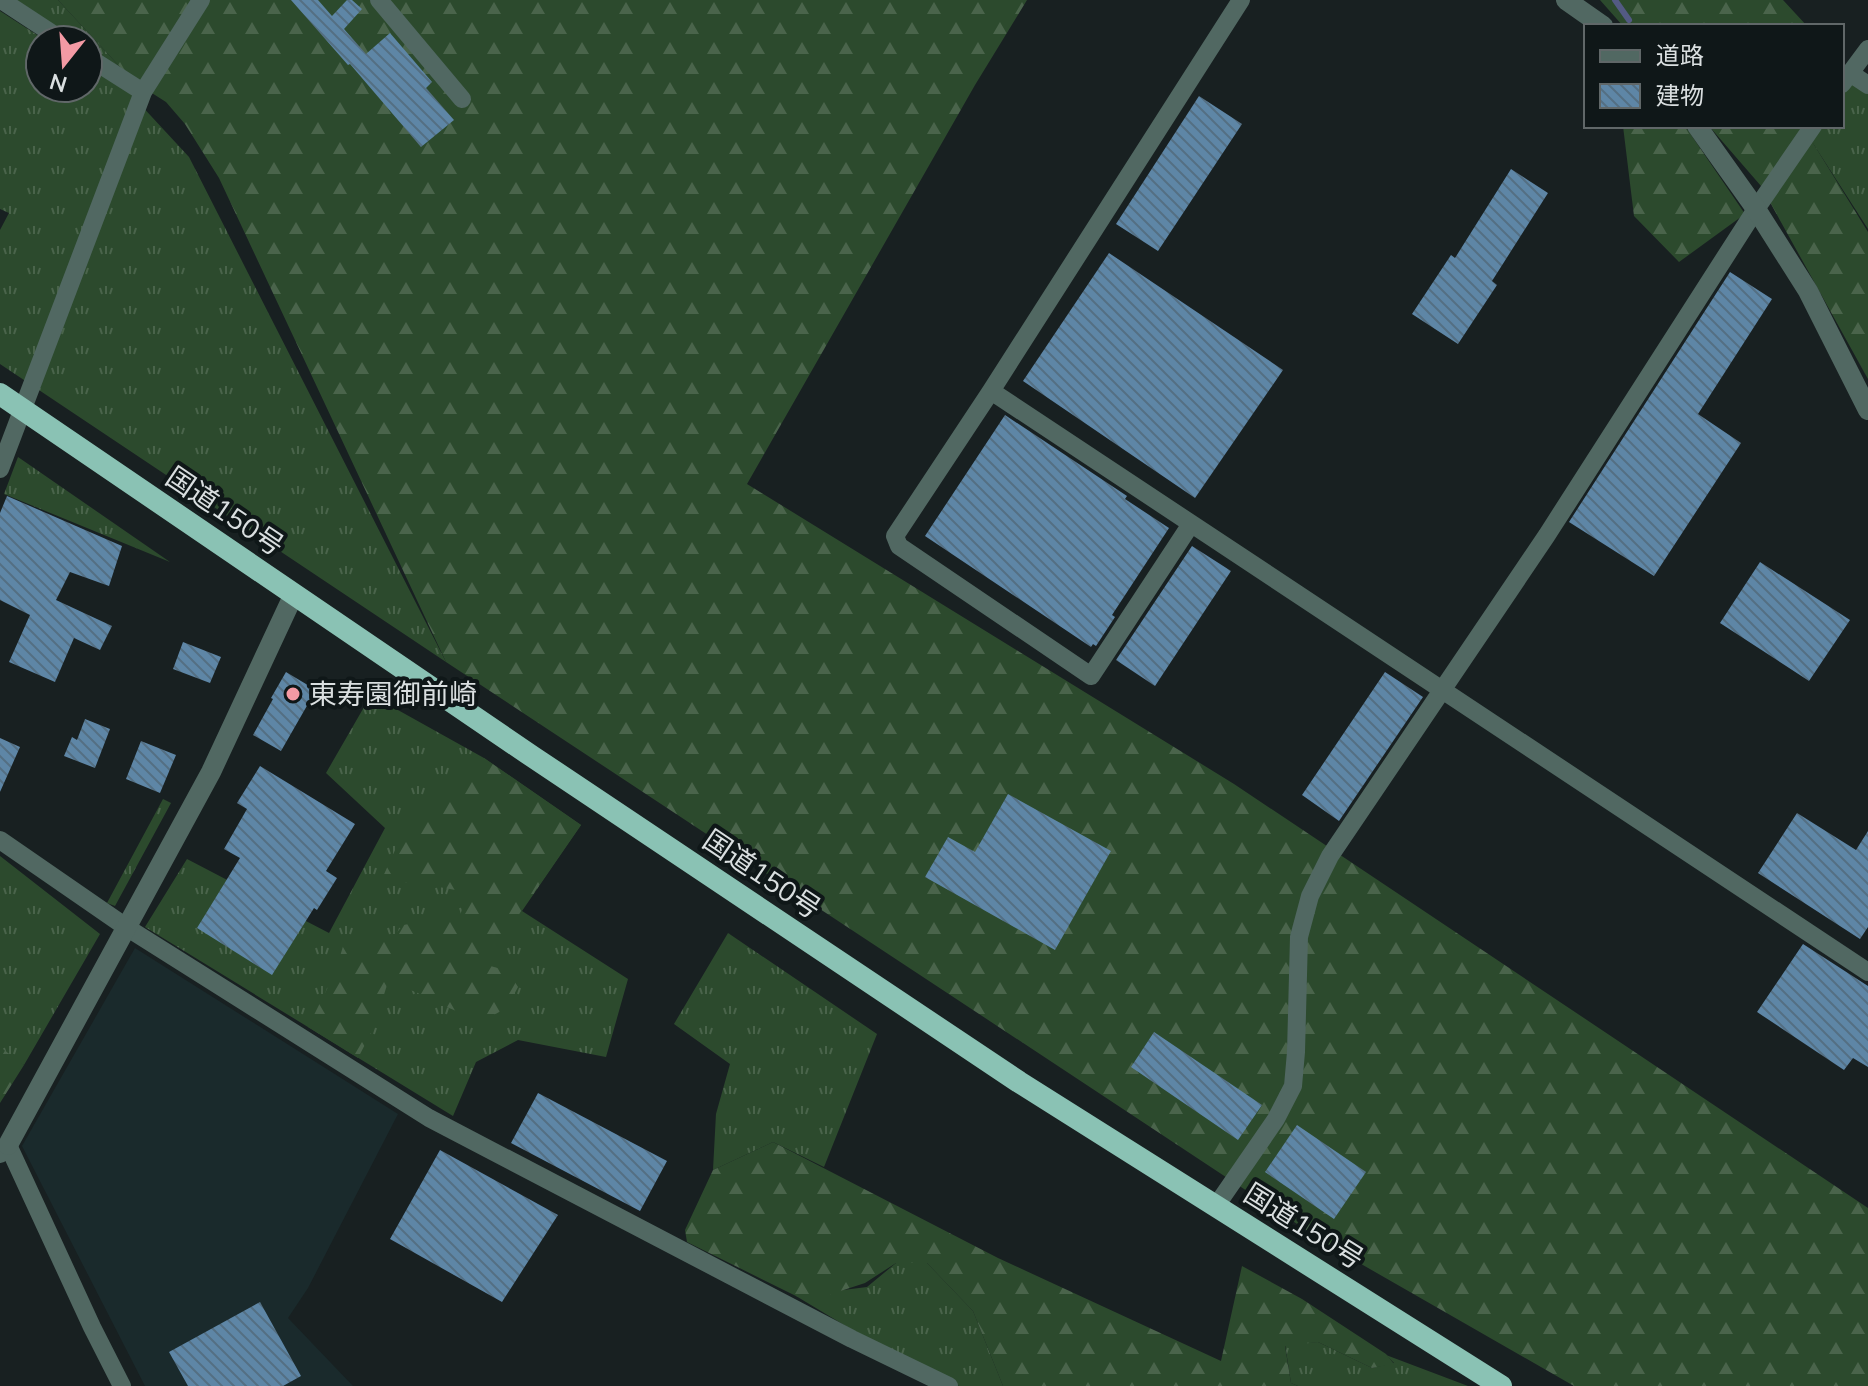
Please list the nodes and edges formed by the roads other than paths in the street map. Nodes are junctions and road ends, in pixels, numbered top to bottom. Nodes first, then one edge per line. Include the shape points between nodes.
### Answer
1 (1, 0) edge
2 (201, 0) edge
3 (379, 0) edge
4 (1241, 0) edge
5 (1566, 0) edge
6 (38, 24) edge
7 (1600, 24) edge
8 (1868, 49) edge
9 (104, 67) edge
10 (1846, 79) edge
11 (1868, 85) edge
12 (143, 92) junction
13 (462, 99) dead end
14 (1698, 128) edge
15 (1812, 128) edge
16 (1756, 209) junction
17 (991, 391) junction
18 (0, 394) edge
19 (22, 409) junction
20 (1868, 410) edge
21 (0, 469) edge
22 (1191, 524) junction
23 (294, 594) junction
24 (1444, 690) junction
25 (0, 840) edge
26 (126, 927) junction
27 (1868, 972) edge
28 (4, 1149) edge
29 (1216, 1206) junction
30 (122, 1386) edge
31 (949, 1386) edge
32 (1500, 1386) edge

1 - 6 street
2 - 12 street
3 - 13 street
4 - 17 street
5 - 7 street
8 - 10 street
9 - 12 street
10 - 11 street
12 - 19 street
14 - 16 street
15 - 16 street
16 - 20 street via 1808,291
16 - 24 street
17 - 22 street
17 - 22 street via 895,536 899,546 1091,676
18 - 19 highway, 国道150号
19 - 21 street
19 - 23 highway, 国道150号
22 - 24 street
23 - 26 street via 211,772
23 - 29 highway, 国道150号 via 1019,1082
24 - 27 street
24 - 29 street via 1330,856 1310,896 1299,937 1293,1086
25 - 26 street
26 - 28 street
26 - 31 street via 429,1118
28 - 30 street
29 - 32 highway, 国道150号

